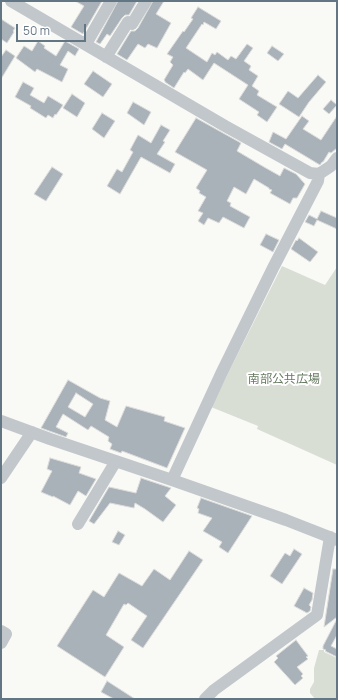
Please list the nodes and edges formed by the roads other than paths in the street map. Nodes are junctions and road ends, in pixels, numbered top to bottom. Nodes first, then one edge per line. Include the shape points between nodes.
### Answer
1 (11, 1) edge
2 (111, 1) edge
3 (146, 1) edge
4 (86, 44) junction
5 (106, 57) junction
6 (335, 164) edge
7 (319, 174) junction
8 (1, 421) edge
9 (32, 432) junction
10 (116, 461) junction
11 (1, 478) edge
12 (172, 480) junction
13 (78, 524) dead end
14 (333, 539) edge
15 (1, 631) edge
16 (1, 643) edge
17 (205, 699) edge

1 - 4 street
2 - 4 street
3 - 5 street via 132,24 128,22
4 - 5 street
5 - 7 street via 277,156 310,173
6 - 7 street
7 - 12 street via 318,181 224,367
8 - 9 street
9 - 10 street
9 - 11 street
10 - 12 street
10 - 13 street
12 - 14 street
14 - 17 street via 317,615
15 - 16 street via 6,634

